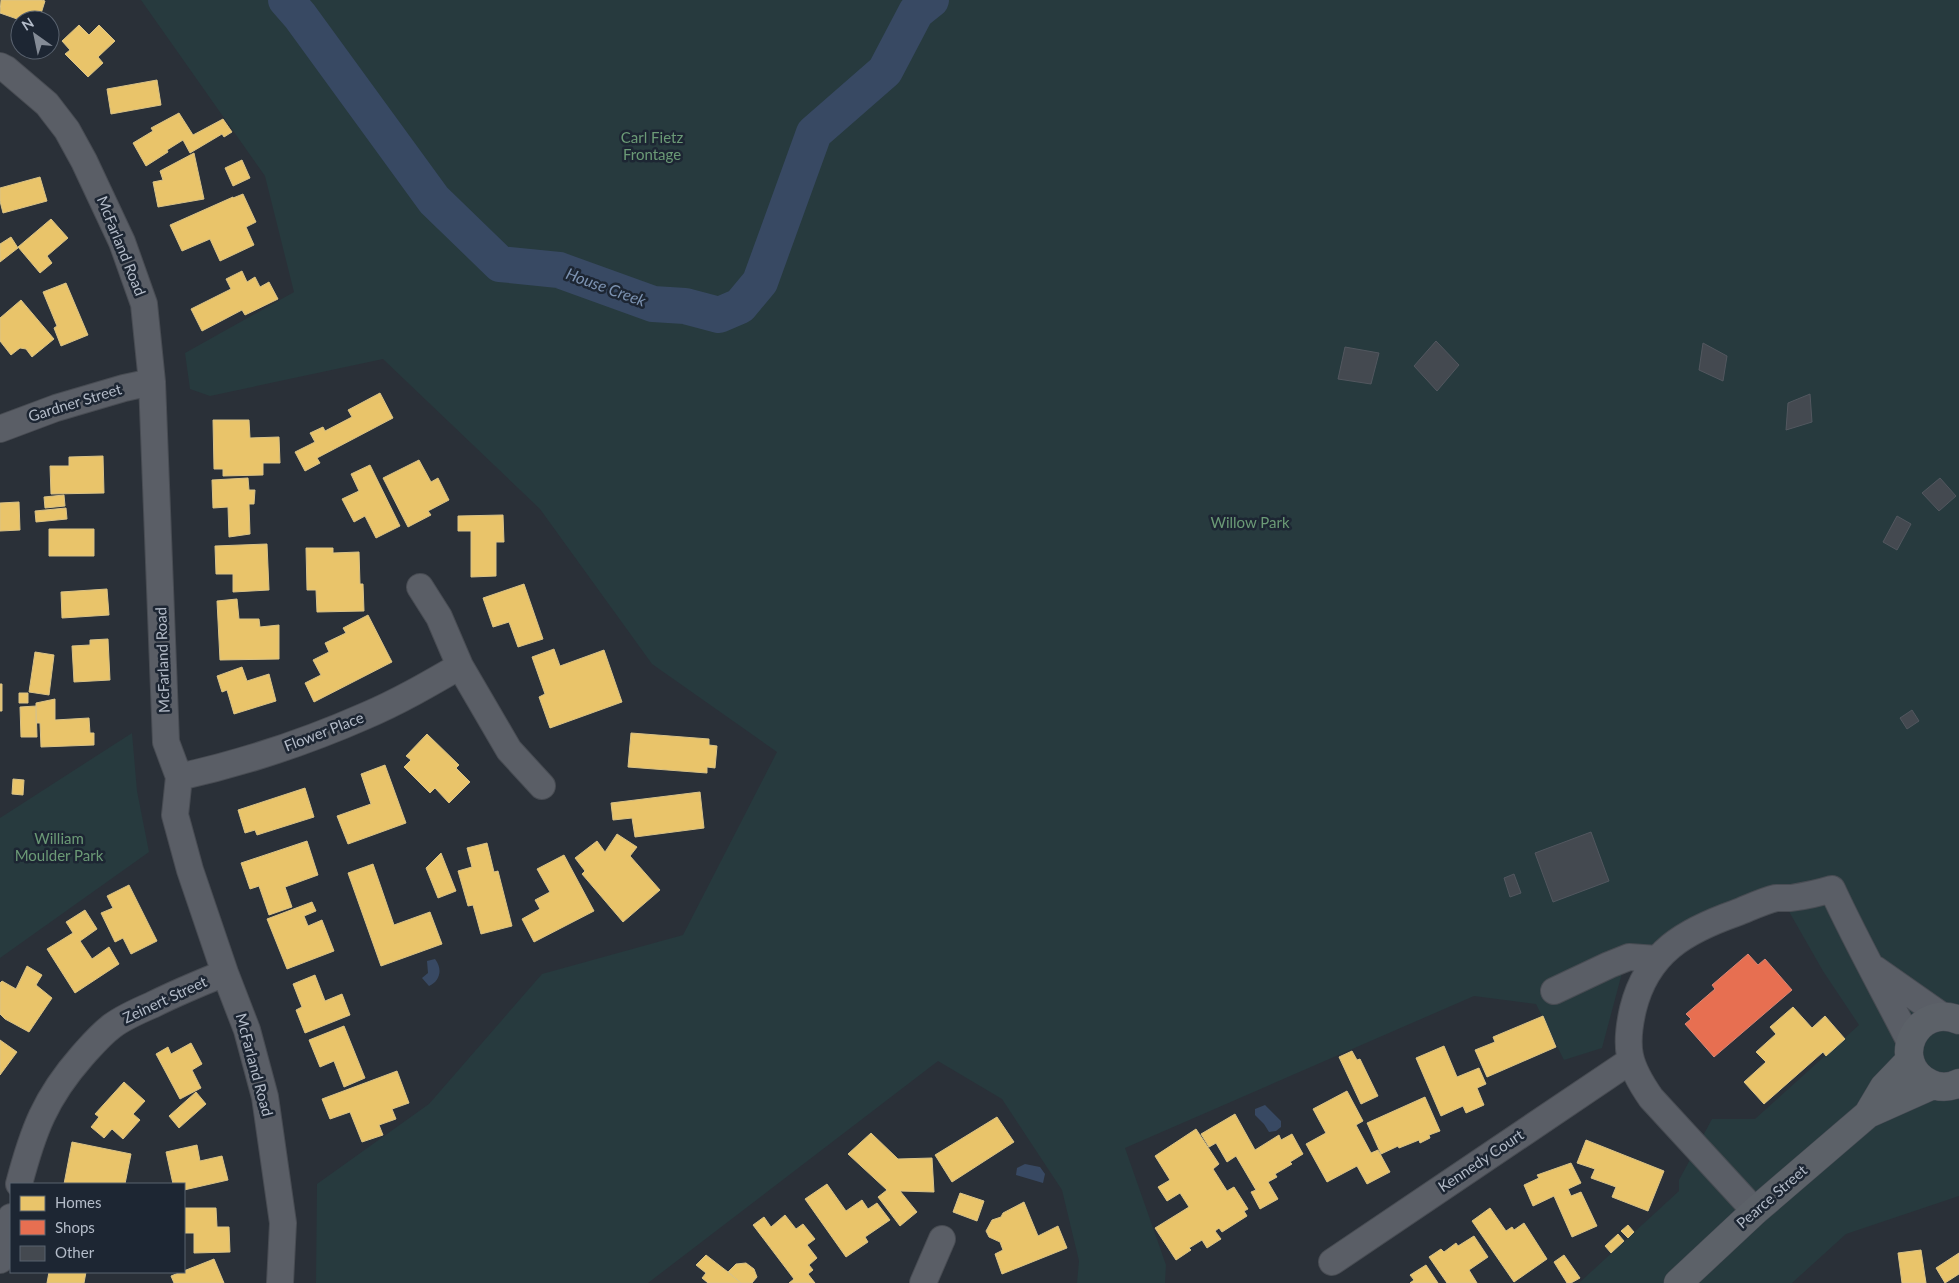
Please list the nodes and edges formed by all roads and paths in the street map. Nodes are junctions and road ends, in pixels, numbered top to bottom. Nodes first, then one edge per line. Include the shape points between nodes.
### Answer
1 (0, 66) edge
2 (152, 382) junction
3 (0, 428) edge
4 (420, 587) dead end
5 (460, 666) junction
6 (179, 777) junction
7 (542, 786) dead end
8 (1657, 959) junction
9 (1872, 967) junction
10 (226, 974) junction
11 (1554, 991) dead end
12 (1954, 1018) edge
13 (1910, 1051) junction
14 (1630, 1061) junction
15 (1949, 1089) edge
16 (1868, 1114) junction
17 (19, 1183) edge
18 (1755, 1211) junction
19 (10, 1221) edge
20 (942, 1240) dead end
21 (0, 1260) edge
22 (1332, 1262) dead end
23 (280, 1283) edge
24 (923, 1283) edge
25 (1678, 1283) edge

1 - 2 street, McFarland Road via 47,104 67,130 96,185 122,242 144,304
2 - 3 street, Gardner Street via 56,408
2 - 6 street, McFarland Road via 166,742
4 - 5 street via 439,617
5 - 6 street, Flower Place via 366,716 292,745
5 - 7 street via 508,750
6 - 10 street, McFarland Road via 175,814 190,870
8 - 9 street via 1679,939 1712,921 1775,898 1832,889
8 - 11 street via 1629,957
8 - 14 street via 1636,994 1630,1021
9 - 12 street
9 - 13 street
10 - 17 street, Zeinert Street via 129,1015 97,1039 44,1108
10 - 23 street, McFarland Road via 247,1030 265,1097 283,1223
12 - 13 main road, Pearce Street via 1932,1018 1922,1024 1915,1032
13 - 15 main road via 1914,1071 1922,1080
13 - 16 main road, Pearce Street
14 - 18 street via 1651,1098
14 - 22 street, Kennedy Court
15 - 16 main road, Pearce Street
16 - 18 main road, Pearce Street
18 - 25 main road, Pearce Street
19 - 21 street
20 - 24 street

